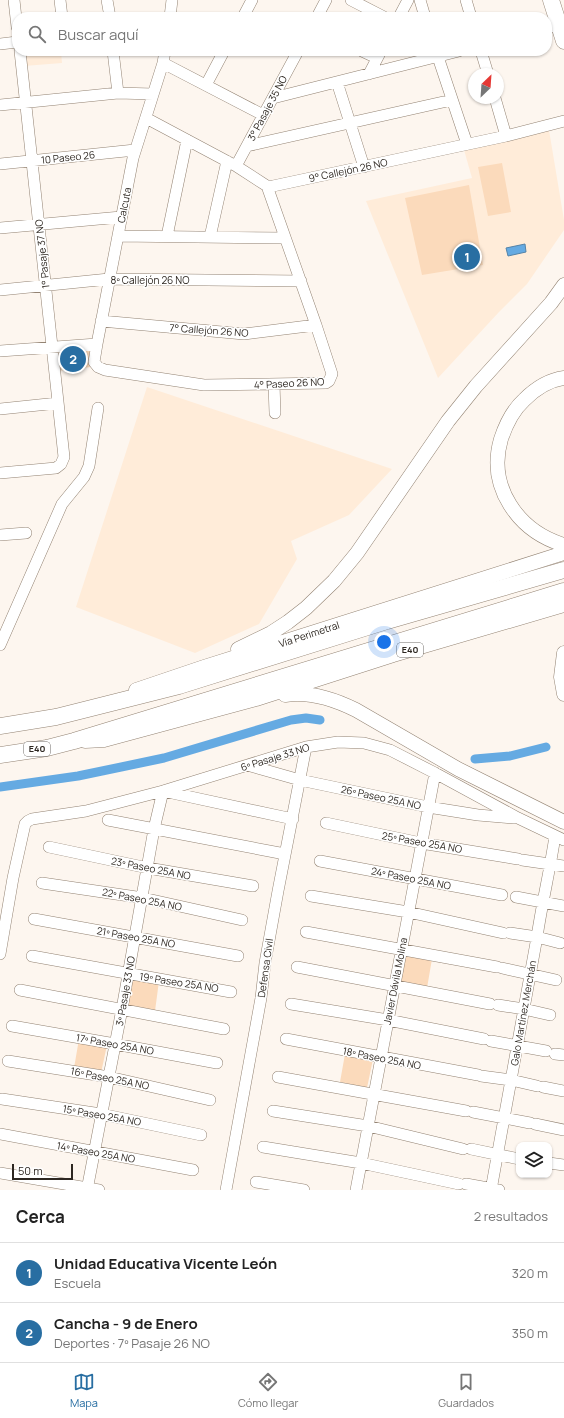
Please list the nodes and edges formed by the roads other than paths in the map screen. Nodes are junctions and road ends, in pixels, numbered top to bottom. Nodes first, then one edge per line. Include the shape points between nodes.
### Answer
1 (14, 0) edge
2 (60, 0) edge
3 (107, 0) edge
4 (172, 0) edge
5 (252, 0) edge
6 (326, 0) edge
7 (352, 0) edge
8 (408, 0) edge
9 (420, 0) edge
10 (466, 0) edge
11 (551, 0) edge
12 (15, 12) edge
13 (61, 12) edge
14 (109, 12) edge
15 (171, 12) edge
16 (246, 12) edge
17 (320, 12) edge
18 (375, 12) edge
19 (402, 12) edge
20 (424, 12) edge
21 (470, 12) edge
22 (552, 12) edge
23 (552, 14) edge
24 (553, 27) edge
25 (564, 41) edge
26 (12, 43) edge
27 (0, 44) edge
28 (20, 56) edge
29 (114, 56) edge
30 (164, 56) edge
31 (221, 56) edge
32 (295, 56) edge
33 (378, 56) edge
34 (430, 56) edge
35 (438, 56) edge
36 (483, 56) edge
37 (163, 64) junction
38 (486, 68) edge
39 (369, 74) junction
40 (338, 82) junction
41 (206, 85) junction
42 (118, 93) junction
43 (153, 94) junction
44 (272, 98) junction
45 (452, 100) junction
46 (25, 102) junction
47 (497, 104) edge
48 (0, 105) edge
49 (263, 115) junction
50 (146, 118) junction
51 (564, 122) edge
52 (351, 123) junction
53 (506, 136) junction
54 (187, 140) junction
55 (467, 144) junction
56 (247, 146) junction
57 (135, 150) junction
58 (32, 161) junction
59 (231, 163) junction
60 (0, 164) edge
61 (364, 167) junction
62 (267, 186) junction
63 (121, 217) junction
64 (38, 225) junction
65 (0, 228) edge
66 (118, 236) junction
67 (167, 236) junction
68 (210, 237) junction
69 (285, 238) junction
70 (109, 279) junction
71 (301, 281) junction
72 (45, 285) junction
73 (564, 285) edge
74 (0, 290) edge
75 (101, 321) junction
76 (316, 325) junction
77 (97, 344) junction
78 (52, 347) junction
79 (0, 350) edge
80 (94, 362) joint
81 (564, 378) edge
82 (274, 384) junction
83 (58, 403) junction
84 (98, 408) dead end
85 (0, 409) edge
86 (275, 413) dead end
87 (0, 473) edge
88 (26, 533) dead end
89 (0, 535) edge
90 (564, 545) edge
91 (564, 553) edge
92 (564, 570) edge
93 (564, 591) edge
94 (564, 605) edge
95 (0, 645) edge
96 (564, 653) edge
97 (204, 667) junction
98 (564, 694) edge
99 (256, 699) junction
100 (56, 717) junction
101 (0, 726) edge
102 (74, 741) junction
103 (306, 747) junction
104 (0, 755) edge
105 (247, 765) junction
106 (435, 773) junction
107 (300, 780) junction
108 (163, 791) junction
109 (428, 807) junction
110 (293, 818) junction
111 (518, 818) junction
112 (108, 820) dead end
113 (564, 822) edge
114 (326, 823) dead end
115 (154, 829) junction
116 (559, 838) edge
117 (421, 842) junction
118 (49, 848) dead end
119 (285, 854) junction
120 (320, 861) dead end
121 (550, 864) junction
122 (564, 866) edge
123 (148, 868) junction
124 (414, 878) junction
125 (42, 883) dead end
126 (252, 886) dead end
127 (502, 895) dead end
128 (311, 896) dead end
129 (516, 897) dead end
130 (143, 898) junction
131 (542, 902) junction
132 (564, 906) edge
133 (408, 912) junction
134 (34, 919) dead end
135 (242, 920) dead end
136 (306, 932) dead end
137 (134, 937) junction
138 (537, 937) junction
139 (560, 943) dead end
140 (401, 950) junction
141 (0, 954) edge
142 (32, 956) dead end
143 (238, 956) dead end
144 (297, 967) dead end
145 (128, 974) junction
146 (530, 974) junction
147 (556, 980) dead end
148 (394, 986) junction
149 (20, 990) dead end
150 (231, 992) dead end
151 (291, 1004) dead end
152 (122, 1009) junction
153 (524, 1009) junction
154 (550, 1015) dead end
155 (388, 1020) junction
156 (12, 1026) dead end
157 (224, 1029) dead end
158 (286, 1039) dead end
159 (115, 1044) junction
160 (517, 1044) junction
161 (555, 1053) edge
162 (381, 1058) junction
163 (8, 1061) dead end
164 (216, 1063) dead end
165 (278, 1076) dead end
166 (109, 1077) junction
167 (511, 1080) junction
168 (564, 1091) edge
169 (374, 1093) junction
170 (2, 1099) dead end
171 (210, 1100) dead end
172 (273, 1111) dead end
173 (101, 1114) junction
174 (504, 1118) junction
175 (368, 1126) junction
176 (564, 1130) edge
177 (0, 1134) edge
178 (201, 1135) dead end
179 (263, 1147) dead end
180 (94, 1152) junction
181 (497, 1155) junction
182 (516, 1158) edge
183 (361, 1163) junction
184 (552, 1163) edge
185 (564, 1165) edge
186 (193, 1170) dead end
187 (0, 1173) edge
188 (256, 1182) dead end
189 (87, 1189) edge
190 (100, 1190) edge
191 (226, 1190) edge
192 (304, 1190) edge
193 (356, 1190) edge
194 (494, 1190) edge

1 - 12 street
2 - 13 street
3 - 14 street
4 - 15 street
5 - 16 street
6 - 17 street
7 - 18 street
8 - 19 street
9 - 20 street
10 - 21 street
11 - 22 highway
23 - 24 highway
24 - 25 highway
26 - 27 street
28 - 46 street, 1° Pasaje 37 NO
29 - 42 street
30 - 37 street, Calcuta
31 - 41 street
32 - 44 street, 3° Pasaje 35 NO
33 - 39 street
34 - 39 street
35 - 45 street
36 - 38 street
37 - 41 street
37 - 43 street, Calcuta
39 - 40 street
40 - 44 street
40 - 52 street
41 - 49 street
42 - 43 street
42 - 46 street
43 - 50 street, Calcuta
44 - 49 street, 3° Pasaje 35 NO
45 - 52 street
45 - 55 street
46 - 48 street
46 - 58 street, 1° Pasaje 37 NO
47 - 53 street
49 - 56 street, 3° Pasaje 35 NO
50 - 54 street
50 - 57 street, Calcuta
51 - 53 street, 9° Callejón 26 NO
52 - 56 street
52 - 61 street
53 - 55 street, 9° Callejón 26 NO
54 - 59 street
54 - 67 street
55 - 61 street, 9° Callejón 26 NO
56 - 59 street, 3° Pasaje 35 NO
57 - 58 street, 10 Paseo 26
57 - 63 street, Calcuta
58 - 60 street, 10 Paseo 26
58 - 64 street, 1° Pasaje 37 NO
59 - 62 street
59 - 68 street, 3° Pasaje 35 NO
61 - 62 street, 9° Callejón 26 NO
62 - 69 street, 4° Paseo 26 NO
63 - 64 street
63 - 66 street, Calcuta
64 - 65 street
64 - 72 street, 1° Pasaje 37 NO
66 - 67 street
66 - 70 street, Calcuta
67 - 68 street
68 - 69 street
69 - 71 street, 4° Paseo 26 NO
70 - 71 street, 8º Callejón 26 NO
70 - 72 street, 8º Callejón 26 NO
70 - 75 street, Calcuta
71 - 76 street, 4° Paseo 26 NO
72 - 74 street, 8º Callejón 26 NO
72 - 78 street, 1° Pasaje 37 NO
73 - 97 main road via 448,421 357,554 334,581 306,608 271,633
75 - 76 street, 7° Callejón 26 NO via 244,334
75 - 77 street, Calcuta
76 - 82 street, 4° Paseo 26 NO via 332,374 331,378 326,383
77 - 78 street
77 - 80 street, Calcuta
78 - 79 street
78 - 83 street, 1° Pasaje 37 NO
80 - 82 street, 4° Paseo 26 NO via 105,370 204,385
81 - 90 main road via 539,388 514,411 500,443 498,463 501,484 518,517 544,538
82 - 86 street
83 - 85 street
83 - 87 street, 1° Pasaje 37 NO via 64,457 61,464 56,468
84 - 95 street via 89,466 84,477 62,504
88 - 89 street
91 - 97 main road, Vía Perimetral
92 - 100 highway, Vía Perimetral via 387,621 179,686
93 - 102 highway
94 - 99 main road, E40 via 393,655
96 - 98 main road via 561,677
97 - 100 main road, Vía Perimetral via 134,691 73,707
99 - 102 main road, E40 via 104,740
99 - 113 main road via 304,694 342,703 458,768
100 - 101 highway, Vía Perimetral
102 - 104 highway, E40 via 48,748
103 - 105 street, 6º Pasaje 33 NO
103 - 106 street, 6º Pasaje 33 NO via 338,742 364,744 390,750
103 - 107 street, Defensa Civil
105 - 107 street, 26º Paseo 25A NO
105 - 108 street, 6º Pasaje 33 NO
106 - 109 street, Javier Dávila Molina
106 - 111 street, 6º Pasaje 33 NO
107 - 109 street, 26º Paseo 25A NO
107 - 110 street, Defensa Civil
108 - 110 street
108 - 115 street, 3º Pasaje 33 NO
108 - 141 street, 6º Pasaje 33 NO via 86,811 28,821 25,824 13,878
109 - 111 street, 26º Paseo 25A NO via 478,816
109 - 117 street, Javier Dávila Molina
110 - 119 street, Defensa Civil
111 - 116 street, 6º Pasaje 33 NO
112 - 115 street
114 - 117 street, 25º Paseo 25A NO
115 - 119 street
115 - 123 street, 3º Pasaje 33 NO
116 - 121 street, Galo Martínez Merchán
117 - 121 street, 25º Paseo 25A NO
117 - 124 street, Javier Dávila Molina
118 - 123 street, 23º Paseo 25A NO
119 - 191 street, Defensa Civil
120 - 124 street, 24º Paseo 25A NO
121 - 122 street, 25º Paseo 25A NO
121 - 131 street, Galo Martínez Merchán
123 - 126 street, 23º Paseo 25A NO
123 - 130 street, 3º Pasaje 33 NO
124 - 127 street, 24º Paseo 25A NO
124 - 133 street, Javier Dávila Molina
125 - 130 street, 22º Paseo 25A NO
128 - 133 street
129 - 131 street
130 - 135 street, 22º Paseo 25A NO
130 - 137 street, 3º Pasaje 33 NO
131 - 132 street
131 - 138 street, Galo Martínez Merchán
133 - 138 street
133 - 140 street, Javier Dávila Molina
134 - 137 street, 21º Paseo 25A NO
136 - 140 street
137 - 143 street, 21º Paseo 25A NO
137 - 145 street, 3º Pasaje 33 NO
138 - 139 street
138 - 146 street, Galo Martínez Merchán
140 - 146 street
140 - 148 street, Javier Dávila Molina
142 - 145 street, 19º Paseo 25A NO
144 - 148 street
145 - 150 street, 19º Paseo 25A NO
145 - 152 street, 3º Pasaje 33 NO
146 - 147 street
146 - 153 street, Galo Martínez Merchán
148 - 153 street
148 - 155 street, Javier Dávila Molina
149 - 152 street
151 - 155 street
152 - 157 street
152 - 159 street, 3º Pasaje 33 NO
153 - 154 street
153 - 160 street, Galo Martínez Merchán
155 - 160 street
155 - 162 street, Javier Dávila Molina
156 - 159 street, 17º Paseo 25A NO
158 - 162 street, 18º Paseo 25A NO
159 - 164 street, 17º Paseo 25A NO
159 - 166 street, 3º Pasaje 33 NO
160 - 161 street
160 - 167 street, Galo Martínez Merchán
162 - 167 street, 18º Paseo 25A NO
162 - 169 street, Javier Dávila Molina
163 - 166 street, 16º Paseo 25A NO
165 - 169 street
166 - 171 street, 16º Paseo 25A NO
166 - 173 street, 3º Pasaje 33 NO
167 - 168 street, 18º Paseo 25A NO
167 - 174 street, Galo Martínez Merchán
169 - 174 street
169 - 175 street, Javier Dávila Molina
170 - 173 street, 15º Paseo 25A NO
172 - 175 street
173 - 178 street, 15º Paseo 25A NO
173 - 180 street, 3º Pasaje 33 NO
174 - 176 street
174 - 181 street, Galo Martínez Merchán
175 - 181 street
175 - 183 street, Javier Dávila Molina
177 - 180 street, 14º Paseo 25A NO
179 - 183 street
180 - 186 street, 14º Paseo 25A NO
180 - 189 street, 3º Pasaje 33 NO
181 - 182 street
181 - 194 street, Galo Martínez Merchán
183 - 193 street, Javier Dávila Molina
183 - 194 street
184 - 185 street
187 - 189 street
188 - 192 street
189 - 190 street

